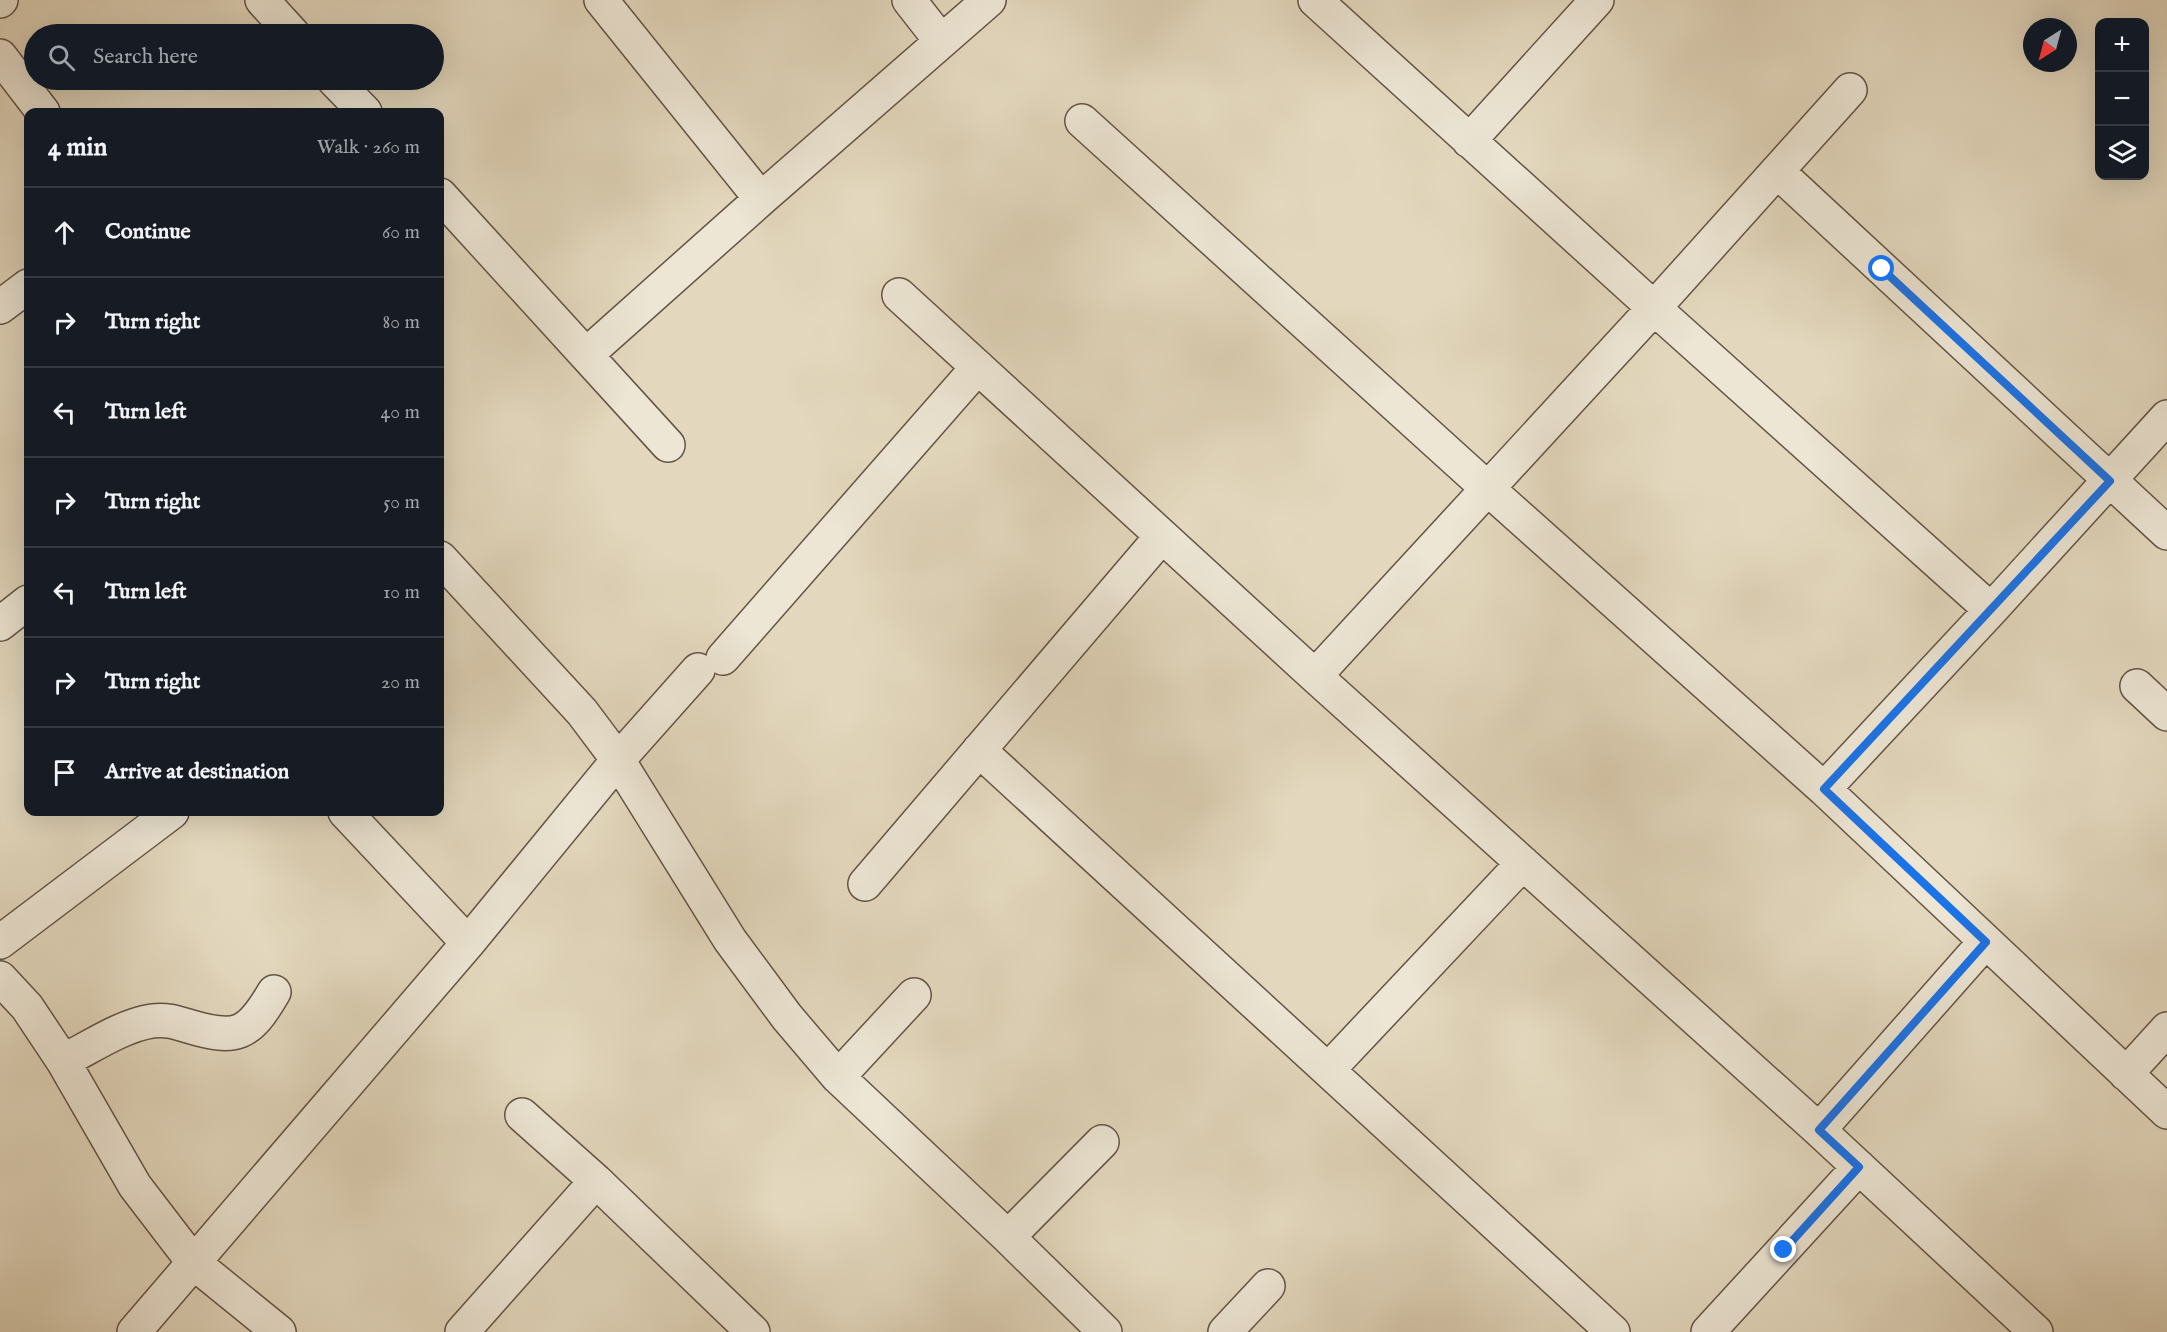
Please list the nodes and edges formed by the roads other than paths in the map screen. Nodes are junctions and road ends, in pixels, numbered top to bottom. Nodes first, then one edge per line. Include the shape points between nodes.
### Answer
1 (262, 0) edge
2 (602, 0) edge
3 (909, 0) edge
4 (989, 0) edge
5 (1314, 0) edge
6 (1597, 0) edge
7 (284, 24) edge
8 (941, 41) junction
9 (0, 57) edge
10 (24, 88) edge
11 (26, 90) edge
12 (343, 90) edge
13 (1850, 90) dead end
14 (40, 108) edge
15 (360, 108) edge
16 (1082, 121) dead end
17 (1469, 141) junction
18 (1778, 171) junction
19 (444, 199) edge
20 (761, 199) junction
21 (24, 289) edge
22 (899, 295) dead end
23 (0, 307) edge
24 (1654, 308) junction
25 (586, 356) junction
26 (978, 367) junction
27 (2167, 417) edge
28 (668, 445) dead end
29 (2110, 481) junction
30 (1487, 488) junction
31 (2167, 533) edge
32 (1162, 536) junction
33 (444, 562) edge
34 (24, 605) edge
35 (1991, 610) junction
36 (0, 624) edge
37 (1315, 676) junction
38 (2137, 686) dead end
39 (2167, 714) edge
40 (979, 750) junction
41 (618, 760) junction
42 (1824, 789) junction
43 (167, 816) edge
44 (349, 816) edge
45 (1523, 864) junction
46 (865, 884) dead end
47 (0, 942) edge
48 (1986, 942) junction
49 (468, 944) junction
50 (0, 978) edge
51 (274, 992) dead end
52 (914, 995) dead end
53 (2167, 1029) edge
54 (63, 1061) junction
55 (1328, 1070) junction
56 (2126, 1074) junction
57 (837, 1077) junction
58 (2167, 1112) edge
59 (522, 1115) dead end
60 (1819, 1130) junction
61 (1102, 1142) dead end
62 (1859, 1167) junction
63 (596, 1181) junction
64 (1008, 1238) junction
65 (194, 1263) junction
66 (1268, 1286) dead end
67 (134, 1332) edge
68 (279, 1332) edge
69 (462, 1332) edge
70 (753, 1332) edge
71 (1106, 1332) edge
72 (1224, 1332) edge
73 (1612, 1332) edge
74 (1708, 1332) edge
75 (2036, 1332) edge

1 - 7 street
2 - 20 street
3 - 8 street
4 - 8 street
5 - 17 street
6 - 17 street
8 - 20 street
9 - 10 street
11 - 14 street
12 - 15 street
13 - 18 street
16 - 30 street
17 - 24 street
18 - 24 street
18 - 29 street
19 - 25 street
20 - 25 street
21 - 23 street
22 - 26 street
24 - 30 street
24 - 35 street
25 - 28 street
26 - 32 street
26 - 41 street
27 - 29 street
29 - 31 street
29 - 35 street
30 - 37 street
30 - 42 street
32 - 37 street
32 - 40 street
33 - 41 street via 582,712
34 - 36 street
35 - 42 street
37 - 45 street
38 - 39 street
40 - 46 street
40 - 55 street
41 - 49 street
41 - 57 street via 730,940
42 - 48 street
43 - 47 street
44 - 49 street
45 - 55 street
45 - 60 street
48 - 56 street
48 - 60 street
49 - 65 street
50 - 54 street via 27,1007
51 - 54 street via 260,1015 243,1031 228,1035 169,1020 152,1021 132,1026
52 - 57 street
53 - 56 street
54 - 65 street via 135,1186
55 - 73 street
56 - 58 street
57 - 64 street
59 - 63 street
60 - 62 street
61 - 64 street
62 - 74 street
62 - 75 street
63 - 69 street
63 - 70 street
64 - 71 street
65 - 67 street
65 - 68 street
66 - 72 street

